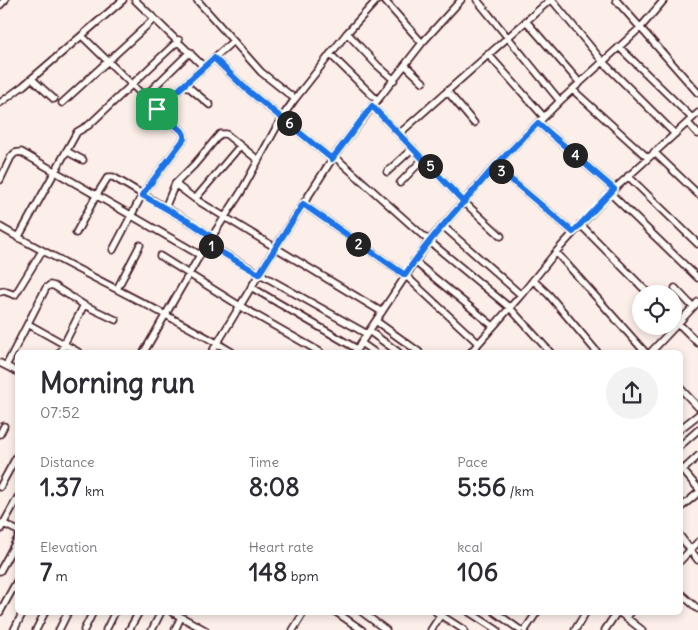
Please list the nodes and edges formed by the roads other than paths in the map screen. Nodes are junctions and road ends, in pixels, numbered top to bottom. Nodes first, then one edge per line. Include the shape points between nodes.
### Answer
1 (4, 0) edge
2 (123, 0) edge
3 (135, 0) edge
4 (197, 0) edge
5 (376, 0) edge
6 (384, 0) edge
7 (461, 0) edge
8 (477, 0) edge
9 (551, 0) edge
10 (664, 0) edge
11 (618, 1) edge
12 (0, 5) edge
13 (154, 19) junction
14 (526, 21) junction
15 (641, 26) junction
16 (347, 33) junction
17 (82, 36) junction
18 (507, 37) junction
19 (178, 40) junction
20 (233, 41) junction
21 (422, 43) junction
22 (618, 47) junction
23 (190, 52) junction
24 (330, 54) junction
25 (488, 54) junction
26 (214, 58) junction
27 (107, 61) junction
28 (603, 62) junction
29 (405, 65) junction
30 (204, 67) junction
31 (32, 79) junction
32 (394, 80) junction
33 (423, 82) dead end
34 (580, 83) junction
35 (186, 84) junction
36 (132, 85) junction
37 (573, 90) junction
38 (447, 91) junction
39 (698, 93) edge
40 (144, 97) junction
41 (54, 99) dead end
42 (294, 99) junction
43 (377, 100) junction
44 (560, 101) junction
45 (0, 103) edge
46 (62, 103) dead end
47 (210, 105) dead end
48 (372, 106) junction
49 (157, 109) junction
50 (698, 113) edge
51 (282, 117) junction
52 (544, 117) junction
53 (690, 121) junction
54 (474, 123) dead end
55 (538, 123) junction
56 (400, 133) junction
57 (675, 134) junction
58 (698, 134) edge
59 (240, 146) junction
60 (413, 148) junction
61 (66, 151) junction
62 (654, 152) junction
63 (333, 158) junction
64 (648, 158) junction
65 (83, 160) dead end
66 (258, 160) junction
67 (424, 160) junction
68 (495, 166) junction
69 (55, 172) junction
70 (388, 172) dead end
71 (628, 176) junction
72 (0, 180) edge
73 (400, 183) dead end
74 (175, 184) junction
75 (612, 191) junction
76 (698, 194) edge
77 (142, 195) junction
78 (96, 196) junction
79 (195, 199) junction
80 (464, 202) junction
81 (303, 204) junction
82 (165, 208) junction
83 (132, 216) junction
84 (225, 216) junction
85 (580, 224) junction
86 (443, 226) junction
87 (0, 227) edge
88 (573, 232) junction
89 (76, 233) dead end
90 (501, 236) dead end
91 (212, 237) junction
92 (18, 238) junction
93 (428, 241) junction
94 (207, 244) junction
95 (698, 244) edge
96 (140, 245) dead end
97 (275, 248) junction
98 (113, 250) dead end
99 (42, 251) junction
100 (556, 252) junction
101 (200, 255) junction
102 (160, 256) dead end
103 (414, 261) junction
104 (189, 273) junction
105 (259, 274) junction
106 (405, 275) junction
107 (698, 278) edge
108 (533, 280) junction
109 (640, 285) edge
110 (252, 287) junction
111 (117, 289) junction
112 (0, 292) edge
113 (682, 294) edge
114 (521, 296) junction
115 (84, 305) junction
116 (696, 305) edge
117 (240, 306) junction
118 (510, 308) junction
119 (382, 312) junction
120 (166, 314) junction
121 (682, 316) edge
122 (116, 320) dead end
123 (376, 321) junction
124 (28, 324) junction
125 (493, 326) junction
126 (682, 327) edge
127 (368, 332) junction
128 (665, 335) edge
129 (217, 343) junction
130 (361, 343) junction
131 (478, 343) junction
132 (698, 343) edge
133 (64, 344) junction
134 (61, 350) edge
135 (74, 350) edge
136 (145, 350) edge
137 (213, 350) edge
138 (229, 350) edge
139 (317, 350) edge
140 (354, 350) edge
141 (357, 350) edge
142 (371, 350) edge
143 (395, 350) edge
144 (416, 350) edge
145 (473, 350) edge
146 (548, 350) edge
147 (595, 350) edge
148 (643, 350) edge
149 (653, 350) edge
150 (0, 363) edge
151 (6, 366) junction
152 (15, 370) edge
153 (683, 391) edge
154 (698, 407) edge
155 (698, 415) edge
156 (4, 426) dead end
157 (683, 427) edge
158 (698, 430) edge
159 (0, 434) edge
160 (683, 443) edge
161 (698, 456) edge
162 (15, 460) edge
163 (683, 467) edge
164 (683, 470) edge
165 (0, 487) edge
166 (698, 488) edge
167 (698, 493) edge
168 (15, 502) edge
169 (683, 502) edge
170 (685, 504) joint
171 (2, 522) edge
172 (15, 529) edge
173 (0, 530) edge
174 (683, 540) edge
175 (698, 542) edge
176 (15, 544) edge
177 (691, 549) junction
178 (683, 558) edge
179 (698, 560) edge
180 (0, 571) edge
181 (15, 585) edge
182 (683, 596) edge
183 (698, 609) edge
184 (0, 612) edge
185 (22, 615) edge
186 (44, 615) edge
187 (66, 615) edge
188 (92, 615) edge
189 (114, 615) edge
190 (137, 615) edge
191 (160, 615) edge
192 (177, 615) edge
193 (302, 615) edge
194 (340, 615) edge
195 (366, 615) edge
196 (439, 615) edge
197 (442, 615) edge
198 (474, 615) edge
199 (499, 615) edge
200 (535, 615) edge
201 (584, 615) edge
202 (616, 615) edge
203 (622, 615) edge
204 (628, 615) edge
205 (182, 618) junction
206 (626, 618) junction
207 (17, 629) edge
208 (201, 629) edge
209 (638, 629) edge
210 (36, 630) edge
211 (59, 630) edge
212 (84, 630) edge
213 (106, 630) edge
214 (129, 630) edge
215 (152, 630) edge
216 (175, 630) edge
217 (293, 630) edge
218 (362, 630) edge
219 (386, 630) edge
220 (431, 630) edge
221 (464, 630) edge
222 (497, 630) edge
223 (520, 630) edge
224 (525, 630) edge
225 (575, 630) edge
226 (605, 630) edge

1 - 12 street
2 - 17 street
3 - 13 street
4 - 20 street
5 - 16 street
6 - 21 street
7 - 21 street
8 - 18 street
9 - 14 street
9 - 28 street
10 - 15 street
11 - 15 street
13 - 19 street
13 - 27 street
14 - 18 street
14 - 34 street
15 - 22 street
15 - 39 street
16 - 24 street
16 - 32 street
17 - 27 street
17 - 31 street
18 - 25 street
18 - 44 street
19 - 23 street
19 - 36 street
20 - 26 street
20 - 42 street via 261,72
21 - 29 street
22 - 28 street
22 - 53 street
23 - 30 street
23 - 40 street
24 - 42 street
24 - 43 street
25 - 38 street
25 - 52 street
26 - 30 street
26 - 51 street
27 - 36 street
27 - 46 street
28 - 34 street
28 - 57 street
29 - 32 street
29 - 33 street
30 - 35 street
31 - 41 street
31 - 45 street
32 - 43 street
34 - 37 street
35 - 47 street
35 - 49 street
36 - 40 street
36 - 61 street via 77,132
37 - 44 street
37 - 64 street
38 - 54 street
38 - 56 street
40 - 49 street
42 - 51 street
43 - 48 street
44 - 52 street
48 - 56 street
48 - 63 street
49 - 77 street via 182,131 184,139
50 - 53 street
51 - 63 street
51 - 66 street
52 - 55 street
53 - 57 street
53 - 58 street
55 - 68 street
55 - 75 street
56 - 60 street
57 - 62 street
59 - 66 street
59 - 74 street via 226,134 220,134
59 - 79 street
60 - 67 street
60 - 70 street
61 - 65 street
61 - 69 street
62 - 64 street
62 - 76 street
63 - 81 street
63 - 93 street
64 - 71 street
66 - 84 street
67 - 73 street
67 - 80 street
68 - 80 street
68 - 88 street
69 - 72 street via 21,152 11,157
69 - 78 street
69 - 92 street
71 - 75 street
71 - 95 street
74 - 79 street
74 - 82 street
75 - 85 street
75 - 107 street
77 - 78 street via 108,177
77 - 82 street
77 - 83 street
78 - 83 street
78 - 89 street
79 - 84 street
80 - 86 street
80 - 90 street
81 - 97 street
81 - 106 street
82 - 91 street
83 - 98 street
83 - 101 street
84 - 91 street
84 - 97 street
85 - 88 street
85 - 109 street
86 - 93 street
86 - 114 street
87 - 92 street
88 - 100 street
91 - 94 street
92 - 99 street
93 - 103 street
93 - 118 street
94 - 101 street
94 - 105 street
96 - 111 street
97 - 105 street
97 - 119 street
99 - 111 street
99 - 112 street via 15,295
100 - 108 street
100 - 148 street
101 - 104 street
102 - 104 street
103 - 106 street
103 - 125 street
104 - 117 street
104 - 120 street
105 - 110 street
105 - 127 street
106 - 119 street
106 - 131 street
108 - 114 street
108 - 147 street
110 - 117 street
110 - 140 street
111 - 120 street
113 - 116 street
114 - 118 street
115 - 122 street
115 - 124 street via 50,285
115 - 133 street
116 - 121 street
117 - 129 street
117 - 139 street
118 - 125 street
118 - 146 street
119 - 123 street
120 - 129 street
120 - 136 street
123 - 127 street
123 - 144 street
124 - 133 street
124 - 151 street
125 - 131 street
126 - 132 street
127 - 130 street
127 - 143 street
128 - 149 street
129 - 137 street
129 - 138 street
130 - 141 street
130 - 142 street
131 - 145 street
133 - 134 street
133 - 135 street
150 - 151 street
151 - 152 street
153 - 154 street
155 - 157 street
156 - 159 street
158 - 160 street
161 - 163 street
162 - 165 street
164 - 166 street
167 - 170 street
168 - 171 street
169 - 170 street
171 - 172 street
171 - 173 street
174 - 177 street
175 - 177 street
176 - 180 street
177 - 178 street
177 - 179 street
181 - 184 street
182 - 183 street
185 - 207 street
186 - 210 street
187 - 211 street
188 - 212 street
189 - 213 street
190 - 214 street
191 - 215 street
192 - 205 street
193 - 217 street
194 - 218 street
195 - 219 street
196 - 220 street
197 - 221 street
198 - 222 street
199 - 223 street
200 - 224 street
201 - 225 street
202 - 226 street
203 - 206 street
204 - 206 street
205 - 208 street
205 - 216 street
206 - 209 street

